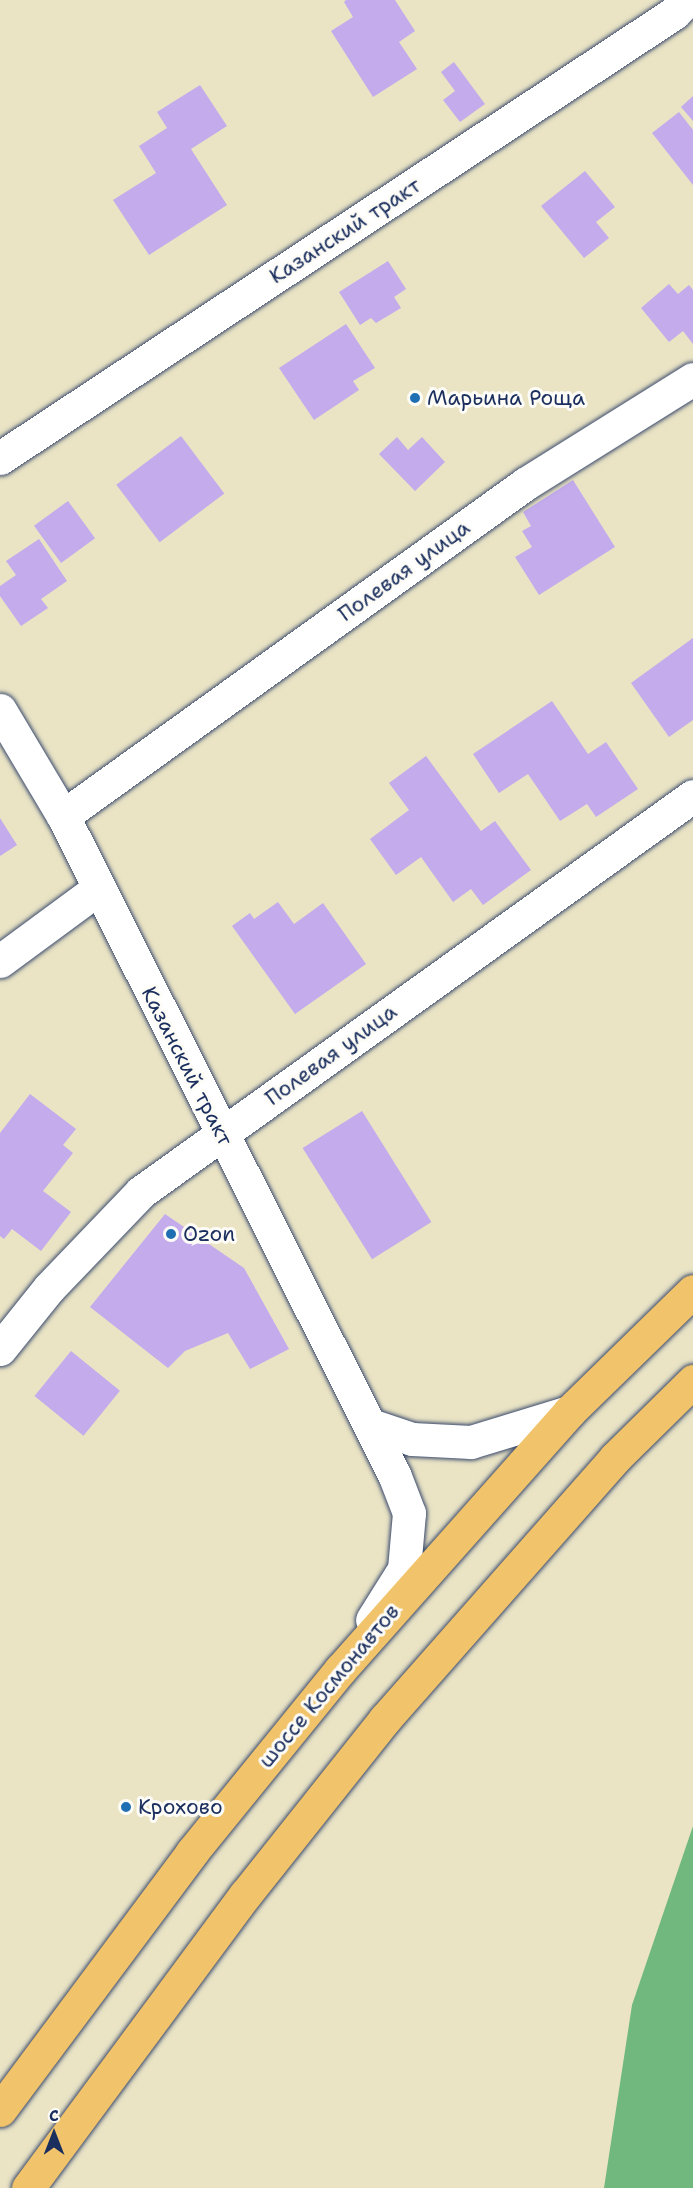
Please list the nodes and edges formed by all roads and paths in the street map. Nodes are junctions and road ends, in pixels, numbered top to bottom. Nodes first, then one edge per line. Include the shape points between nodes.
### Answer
1 (687, 0) edge
2 (693, 379) edge
3 (0, 458) edge
4 (0, 710) edge
5 (693, 796) edge
6 (63, 816) junction
7 (99, 888) junction
8 (0, 961) edge
9 (221, 1134) junction
10 (693, 1291) edge
11 (0, 1349) edge
12 (693, 1381) edge
13 (569, 1412) junction
14 (370, 1425) junction
15 (340, 1670) junction
16 (0, 2110) edge
17 (28, 2188) edge

1 - 3 street, Казанский тракт via 674,13
2 - 6 street, Полевая улица via 525,484
4 - 6 street, Казанский тракт
5 - 9 street, Полевая улица
6 - 7 street, Казанский тракт
7 - 8 street
7 - 9 street, Казанский тракт
9 - 11 street, Полевая улица via 141,1192 48,1288
9 - 14 street, Казанский тракт
10 - 13 main road, шоссе Космонавтов
12 - 17 main road via 615,1458 385,1719 245,1895
13 - 14 street via 471,1442 412,1439
13 - 15 main road, шоссе Космонавтов
14 - 15 street, Казанский тракт via 409,1513 404,1569
15 - 16 main road, шоссе Космонавтов via 192,1852

